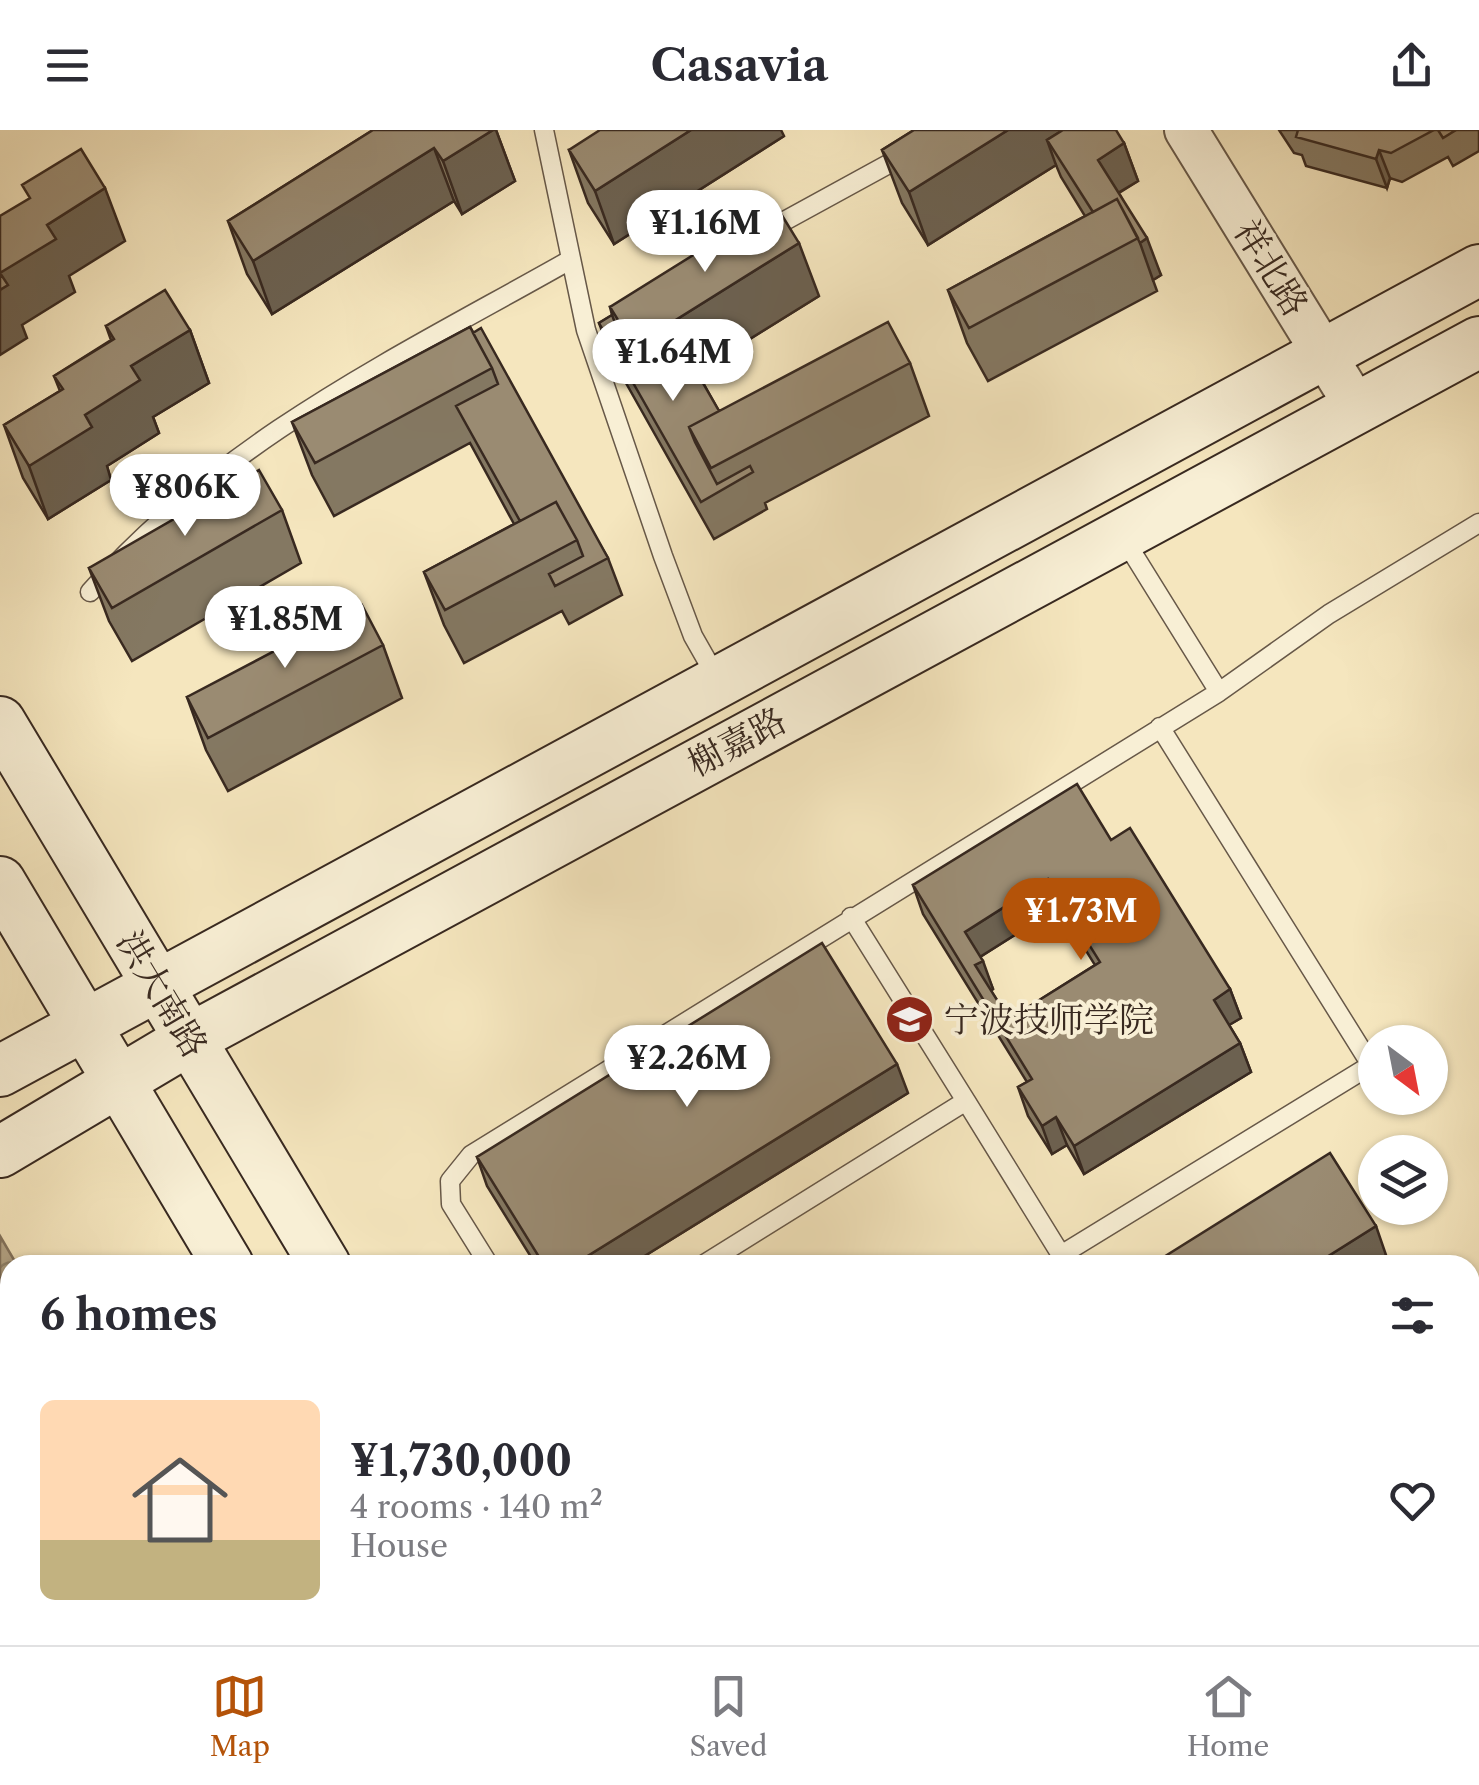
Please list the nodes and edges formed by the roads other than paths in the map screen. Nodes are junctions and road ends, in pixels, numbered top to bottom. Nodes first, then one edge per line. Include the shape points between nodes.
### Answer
1 (544, 130) edge
2 (1186, 130) edge
3 (915, 149) edge
4 (742, 244) edge
5 (570, 260) junction
6 (1479, 270) edge
7 (603, 321) edge
8 (586, 330) junction
9 (1479, 342) edge
10 (1324, 354) junction
11 (1356, 406) junction
12 (1479, 522) edge
13 (1120, 534) junction
14 (90, 592) edge
15 (718, 680) junction
16 (1220, 692) junction
17 (0, 722) edge
18 (1160, 727) junction
19 (0, 882) edge
20 (850, 917) junction
21 (156, 983) junction
22 (86, 1024) junction
23 (190, 1039) junction
24 (0, 1071) edge
25 (121, 1080) junction
26 (966, 1101) junction
27 (1, 1152) edge
28 (222, 1255) edge
29 (319, 1255) edge
30 (482, 1255) edge
31 (720, 1255) edge
32 (1061, 1255) edge
33 (1072, 1255) edge

1 - 5 lane
2 - 10 street, 祥北路
3 - 4 lane
5 - 8 lane
5 - 14 lane via 286,421 216,470 132,544
6 - 10 main road, 榭嘉路
7 - 8 lane
8 - 15 lane via 693,636
9 - 11 main road, 榭嘉路
10 - 11 street, 祥北路
10 - 15 main road, 榭嘉路
11 - 13 main road, 榭嘉路
12 - 16 lane via 1329,614
13 - 16 lane
13 - 23 main road, 榭嘉路
15 - 21 main road, 榭嘉路
16 - 18 lane
17 - 21 main road, 洪大南路
18 - 20 lane
18 - 33 lane via 1371,1065
19 - 22 main road
20 - 26 lane
20 - 30 lane via 471,1155 450,1181 451,1204
21 - 22 main road, 榭嘉路
21 - 23 main road, 洪大南路
22 - 24 main road, 榭嘉路
22 - 25 main road
23 - 25 main road, 榭嘉路
23 - 29 main road, 洪大南路
25 - 27 main road, 榭嘉路
25 - 28 main road
26 - 31 lane
26 - 32 lane

